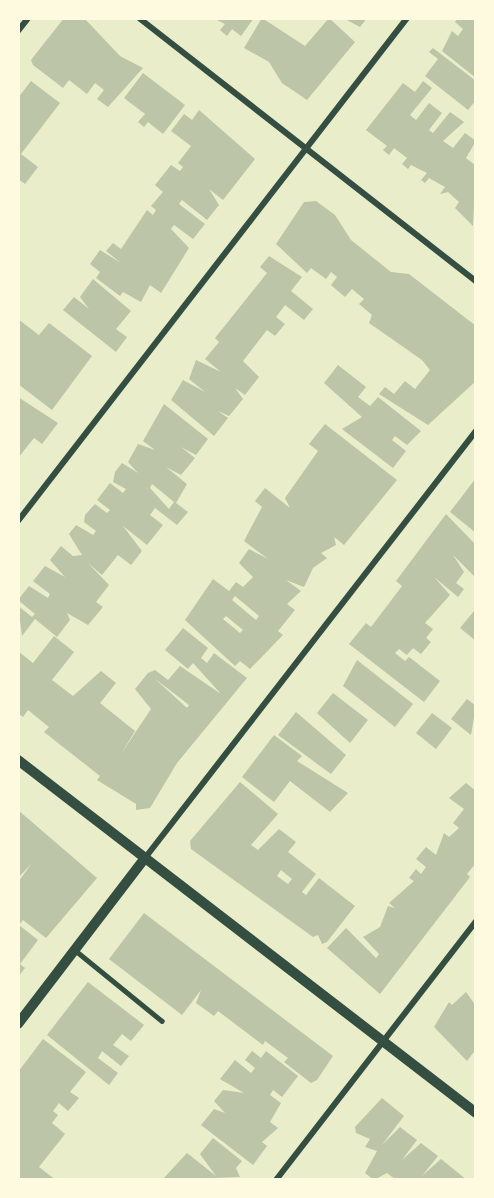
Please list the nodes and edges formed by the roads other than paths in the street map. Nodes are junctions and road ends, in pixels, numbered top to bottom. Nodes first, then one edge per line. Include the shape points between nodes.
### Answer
1 (28, 18) edge
2 (139, 18) edge
3 (407, 18) edge
4 (18, 31) edge
5 (306, 149) junction
6 (476, 281) edge
7 (476, 431) edge
8 (18, 521) edge
9 (18, 760) edge
10 (145, 858) junction
11 (476, 921) edge
12 (75, 950) junction
13 (162, 1021) dead end
14 (18, 1024) edge
15 (383, 1041) junction
16 (476, 1113) edge
17 (276, 1180) edge

1 - 4 street
2 - 5 street
3 - 5 street
5 - 6 street
5 - 8 street
7 - 10 street
9 - 10 street
10 - 12 street
10 - 15 street
11 - 15 street
12 - 13 lane
12 - 14 street
15 - 16 street
15 - 17 street

